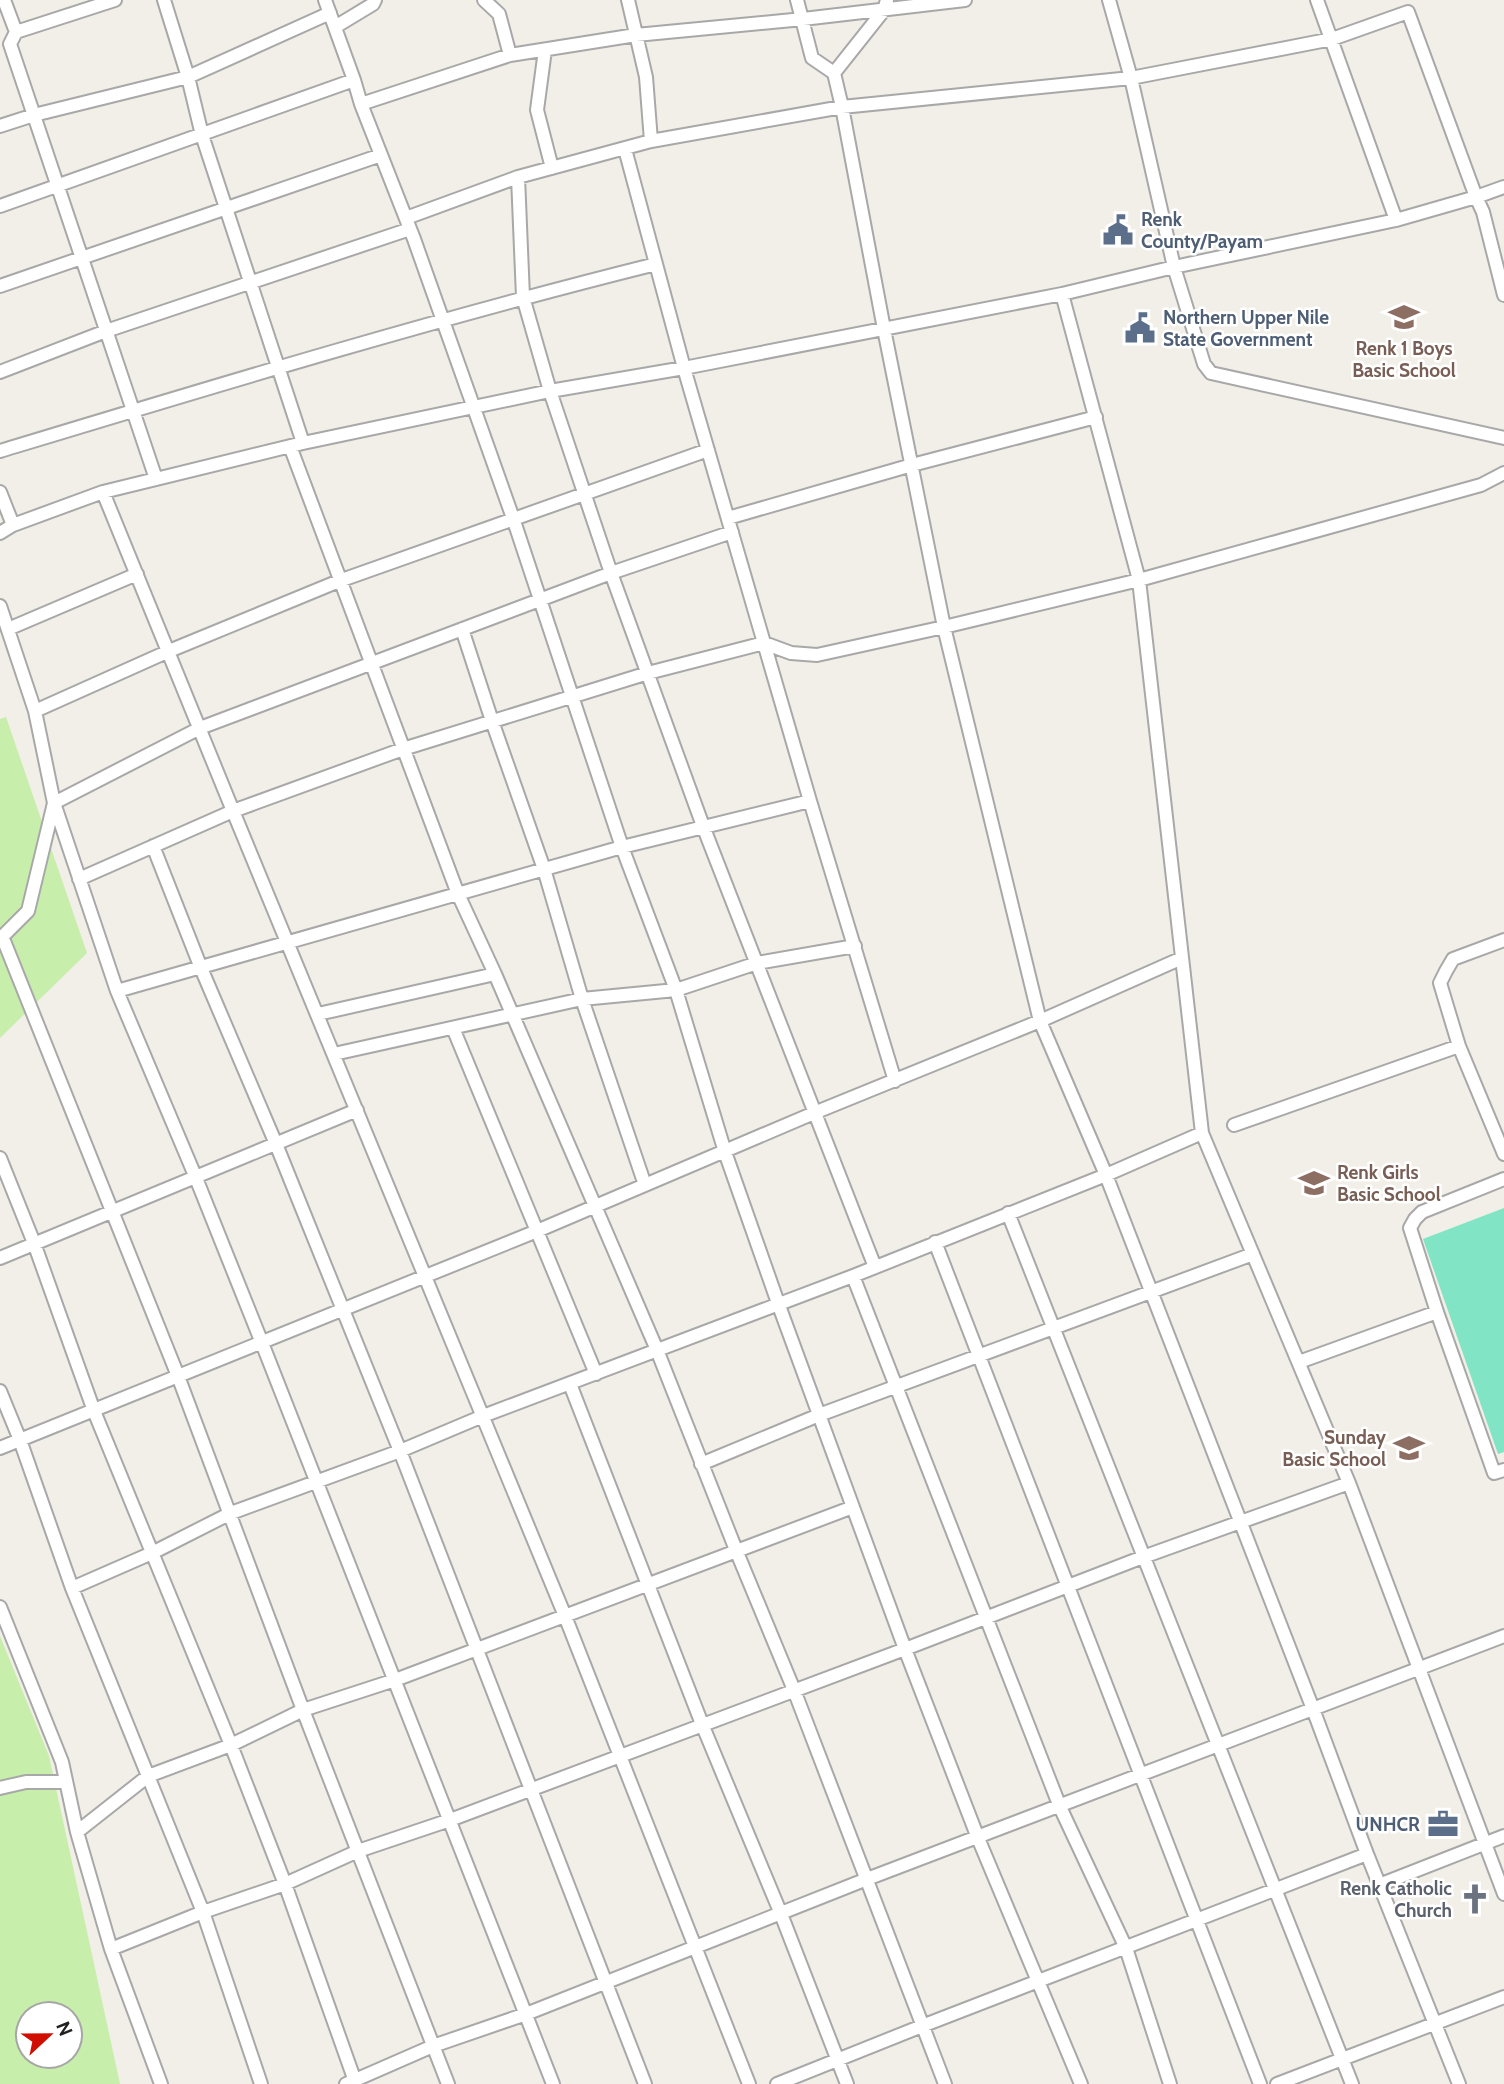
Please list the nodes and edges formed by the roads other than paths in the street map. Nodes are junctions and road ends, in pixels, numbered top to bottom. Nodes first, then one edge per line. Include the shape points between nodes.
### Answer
1 (4, 0) edge
2 (115, 0) edge
3 (164, 0) edge
4 (325, 0) edge
5 (375, 0) edge
6 (484, 0) edge
7 (628, 0) edge
8 (797, 0) edge
9 (965, 0) edge
10 (1109, 0) edge
11 (1317, 0) edge
12 (885, 5) edge
13 (330, 13) junction
14 (803, 19) junction
15 (335, 27) junction
16 (16, 32) junction
17 (636, 35) junction
18 (1332, 39) junction
19 (5, 46) edge
20 (544, 50) junction
21 (510, 55) junction
22 (834, 73) junction
23 (188, 77) junction
24 (1130, 78) junction
25 (354, 80) junction
26 (361, 104) junction
27 (842, 107) junction
28 (34, 115) junction
29 (0, 126) edge
30 (202, 135) junction
31 (651, 142) junction
32 (625, 149) junction
33 (381, 155) junction
34 (552, 168) junction
35 (518, 177) junction
36 (58, 186) junction
37 (1504, 187) edge
38 (1476, 197) junction
39 (0, 206) edge
40 (226, 209) junction
41 (1396, 220) junction
42 (408, 223) junction
43 (82, 258) junction
44 (656, 264) junction
45 (1174, 267) junction
46 (251, 283) junction
47 (0, 286) edge
48 (1062, 294) junction
49 (1504, 295) edge
50 (523, 297) junction
51 (442, 319) junction
52 (884, 330) junction
53 (106, 331) junction
54 (278, 367) junction
55 (684, 368) junction
56 (0, 372) edge
57 (550, 391) junction
58 (473, 407) junction
59 (133, 411) junction
60 (1096, 417) junction
61 (1504, 438) edge
62 (296, 444) junction
63 (708, 450) junction
64 (0, 451) edge
65 (912, 465) junction
66 (1504, 473) edge
67 (156, 479) junction
68 (0, 492) edge
69 (103, 492) junction
70 (584, 494) junction
71 (728, 518) junction
72 (514, 521) junction
73 (13, 525) junction
74 (0, 533) edge
75 (732, 533) junction
76 (611, 573) junction
77 (137, 574) junction
78 (1139, 580) junction
79 (339, 581) junction
80 (540, 599) junction
81 (0, 606) edge
82 (944, 627) junction
83 (8, 629) junction
84 (463, 629) junction
85 (764, 643) junction
86 (169, 651) junction
87 (370, 664) junction
88 (648, 673) junction
89 (573, 695) junction
90 (35, 711) junction
91 (492, 721) junction
92 (200, 729) junction
93 (403, 749) junction
94 (810, 801) junction
95 (54, 803) junction
96 (233, 811) junction
97 (703, 826) junction
98 (153, 846) junction
99 (622, 847) junction
100 (544, 869) junction
101 (79, 879) junction
102 (458, 894) junction
103 (1, 938) edge
104 (1504, 940) edge
105 (287, 943) junction
106 (855, 946) junction
107 (1182, 958) junction
108 (757, 963) junction
109 (201, 968) junction
110 (495, 974) junction
111 (676, 990) junction
112 (117, 991) junction
113 (582, 999) junction
114 (318, 1014) junction
115 (512, 1015) junction
116 (1040, 1021) junction
117 (453, 1028) junction
118 (1459, 1046) junction
119 (334, 1054) junction
120 (895, 1081) junction
121 (357, 1110) junction
122 (814, 1113) junction
123 (1234, 1125) dead end
124 (1202, 1133) junction
125 (276, 1144) junction
126 (725, 1152) junction
127 (1504, 1154) edge
128 (0, 1158) edge
129 (1106, 1175) junction
130 (195, 1178) junction
131 (1504, 1179) edge
132 (645, 1185) junction
133 (594, 1206) junction
134 (113, 1212) junction
135 (1008, 1213) junction
136 (537, 1231) junction
137 (935, 1242) junction
138 (34, 1243) junction
139 (1253, 1254) junction
140 (0, 1258) edge
141 (875, 1267) junction
142 (426, 1276) junction
143 (853, 1276) junction
144 (1152, 1293) junction
145 (778, 1303) junction
146 (343, 1310) junction
147 (1437, 1312) junction
148 (1054, 1328) junction
149 (262, 1343) junction
150 (657, 1350) junction
151 (979, 1356) junction
152 (1299, 1362) junction
153 (596, 1374) junction
154 (178, 1376) junction
155 (570, 1384) junction
156 (897, 1387) junction
157 (0, 1391) edge
158 (93, 1411) junction
159 (819, 1415) junction
160 (483, 1416) junction
161 (20, 1440) junction
162 (0, 1448) edge
163 (400, 1451) junction
164 (701, 1464) junction
165 (1504, 1470) edge
166 (317, 1480) junction
167 (1349, 1483) junction
168 (853, 1507) junction
169 (231, 1513) junction
170 (1240, 1522) junction
171 (736, 1550) junction
172 (152, 1553) junction
173 (1143, 1557) junction
174 (648, 1585) junction
175 (1068, 1585) junction
176 (72, 1588) junction
177 (0, 1607) edge
178 (565, 1616) junction
179 (986, 1616) junction
180 (1504, 1637) edge
181 (477, 1649) junction
182 (905, 1649) junction
183 (1419, 1668) junction
184 (395, 1680) junction
185 (794, 1690) junction
186 (1313, 1709) junction
187 (303, 1710) junction
188 (702, 1724) junction
189 (231, 1745) junction
190 (1217, 1746) junction
191 (620, 1756) junction
192 (148, 1776) junction
193 (1141, 1776) junction
194 (66, 1782) junction
195 (0, 1788) edge
196 (531, 1789) junction
197 (1060, 1807) junction
198 (450, 1820) junction
199 (77, 1832) junction
200 (1504, 1836) edge
201 (978, 1838) junction
202 (1485, 1843) junction
203 (358, 1851) junction
204 (1367, 1854) junction
205 (867, 1879) junction
206 (285, 1884) junction
207 (1379, 1885) junction
208 (1274, 1891) junction
209 (1504, 1894) edge
210 (203, 1912) junction
211 (781, 1914) junction
212 (1197, 1920) junction
213 (696, 1948) junction
214 (1126, 1948) junction
215 (111, 1949) junction
216 (1037, 1982) junction
217 (606, 1983) junction
218 (1504, 1997) edge
219 (526, 2014) junction
220 (1435, 2024) junction
221 (922, 2026) junction
222 (433, 2046) junction
223 (838, 2060) junction
224 (1341, 2060) junction
225 (352, 2083) edge
226 (161, 2084) edge
227 (261, 2084) edge
228 (448, 2084) edge
229 (553, 2084) edge
230 (645, 2084) edge
231 (749, 2084) edge
232 (777, 2084) edge
233 (847, 2084) edge
234 (945, 2084) edge
235 (1081, 2084) edge
236 (1170, 2084) edge
237 (1260, 2084) edge
238 (1277, 2084) edge
239 (1352, 2084) edge
240 (1458, 2084) edge

1 - 16 street
2 - 16 street
3 - 23 street
4 - 13 street
5 - 15 street
6 - 21 street via 499,14
7 - 17 street
8 - 14 street
9 - 12 street
10 - 24 street
11 - 18 street
12 - 14 street
12 - 22 street
13 - 15 street
13 - 23 street
14 - 17 street
14 - 22 street via 813,58
15 - 25 street
16 - 19 street
17 - 20 street
17 - 31 street via 646,77
18 - 24 street
18 - 38 street via 1408,12
18 - 41 street
19 - 28 street
20 - 21 street
20 - 34 street via 537,110
21 - 26 street
22 - 27 street
23 - 28 street
23 - 30 street
24 - 27 street
24 - 45 street
25 - 26 street
25 - 30 street
26 - 33 street
27 - 31 street
27 - 52 street
28 - 29 street
28 - 36 street
30 - 36 street
30 - 40 street
31 - 32 street
32 - 34 street
32 - 44 street
33 - 40 street
33 - 42 street
34 - 35 street
35 - 42 street
35 - 50 street
36 - 39 street
36 - 43 street
37 - 38 street
38 - 41 street
38 - 49 street
40 - 43 street
40 - 46 street
41 - 45 street
42 - 46 street
42 - 51 street
43 - 47 street
43 - 53 street
44 - 50 street
44 - 55 street
45 - 48 street
45 - 61 street via 1210,373
46 - 53 street
46 - 54 street
48 - 52 street
48 - 60 street
50 - 51 street
50 - 57 street
51 - 54 street
51 - 58 street
52 - 55 street
52 - 65 street
53 - 56 street
53 - 59 street
54 - 59 street
54 - 62 street
55 - 57 street
55 - 63 street
57 - 58 street
57 - 70 street
58 - 62 street
58 - 72 street
59 - 64 street
59 - 67 street
60 - 65 street
60 - 78 street
62 - 67 street
62 - 79 street
63 - 70 street
63 - 71 street
65 - 71 street
65 - 82 street
66 - 78 street via 1481,485
67 - 69 street
68 - 73 street
69 - 73 street
69 - 77 street
70 - 72 street
70 - 76 street
71 - 75 street
72 - 79 street
72 - 80 street
73 - 74 street
75 - 76 street
75 - 85 street
76 - 80 street
76 - 88 street
77 - 83 street
77 - 86 street
78 - 82 street
78 - 107 street
79 - 86 street
79 - 87 street
80 - 84 street
80 - 89 street
81 - 83 street
82 - 85 street via 817,655 791,653
82 - 116 street
83 - 90 street
84 - 87 street
84 - 91 street
85 - 88 street
85 - 94 street
86 - 90 street
86 - 92 street
87 - 92 street
87 - 93 street
88 - 89 street
88 - 97 street
89 - 91 street
89 - 99 street
90 - 95 street
91 - 93 street
91 - 100 street
92 - 95 street
92 - 96 street
93 - 96 street
93 - 102 street
94 - 97 street
94 - 106 street
95 - 101 street
95 - 103 street via 28,911
96 - 98 street
96 - 105 street
97 - 99 street
97 - 108 street
98 - 101 street
98 - 109 street
99 - 100 street
99 - 111 street
100 - 102 street
100 - 113 street
101 - 112 street
102 - 105 street
102 - 110 street
103 - 134 street
104 - 118 street via 1453,959 1440,983
105 - 109 street
105 - 114 street
106 - 108 street
106 - 120 street
107 - 116 street
107 - 124 street
108 - 111 street
108 - 122 street
109 - 112 street
109 - 125 street
110 - 114 street
110 - 115 street
111 - 113 street
111 - 126 street
112 - 130 street
113 - 115 street
113 - 132 street
114 - 119 street
115 - 117 street
115 - 133 street
116 - 120 street
116 - 129 street
117 - 119 street
117 - 136 street
118 - 123 street
118 - 127 street
119 - 121 street
120 - 122 street
121 - 125 street
121 - 142 street
122 - 126 street
122 - 141 street
124 - 129 street
124 - 139 street
125 - 130 street
125 - 146 street
126 - 132 street
126 - 145 street
128 - 138 street
129 - 135 street
129 - 144 street
130 - 134 street
130 - 149 street
131 - 147 street via 1422,1212 1410,1228
132 - 133 street
133 - 136 street
133 - 150 street
134 - 138 street
134 - 154 street
135 - 137 street
135 - 148 street
136 - 142 street
136 - 153 street
137 - 141 street
137 - 151 street
138 - 140 street
138 - 158 street
139 - 144 street
139 - 152 street
141 - 143 street
142 - 146 street
142 - 160 street
143 - 145 street
143 - 156 street
144 - 148 street
144 - 170 street
145 - 150 street
145 - 159 street
146 - 149 street
146 - 163 street
147 - 152 street
147 - 165 street via 1494,1474
148 - 151 street
148 - 173 street
149 - 154 street
149 - 166 street
150 - 153 street
150 - 164 street
151 - 156 street
151 - 175 street
152 - 167 street
153 - 155 street
154 - 158 street
154 - 169 street
155 - 160 street
155 - 174 street
156 - 159 street
156 - 179 street
157 - 161 street
158 - 161 street
158 - 172 street
159 - 164 street
159 - 168 street
160 - 163 street
160 - 178 street
161 - 162 street
161 - 176 street
163 - 166 street
163 - 181 street
164 - 171 street
166 - 169 street
166 - 184 street
167 - 170 street
167 - 183 street
168 - 171 street
168 - 182 street
169 - 172 street
169 - 187 street
170 - 173 street
170 - 186 street
171 - 174 street
171 - 185 street
172 - 176 street
172 - 189 street
173 - 175 street
173 - 190 street
174 - 178 street
174 - 188 street
175 - 179 street
175 - 193 street
176 - 192 street
177 - 194 street
178 - 181 street
178 - 191 street
179 - 182 street
179 - 197 street
180 - 183 street
181 - 184 street
181 - 196 street
182 - 185 street
182 - 201 street
183 - 186 street
183 - 202 street
184 - 187 street
184 - 198 street
185 - 188 street
185 - 205 street
186 - 190 street
186 - 204 street
187 - 189 street
187 - 203 street
188 - 191 street
188 - 211 street
189 - 192 street
189 - 206 street
190 - 193 street
190 - 208 street
191 - 196 street
191 - 213 street
192 - 199 street
192 - 210 street
193 - 197 street
193 - 212 street
194 - 195 street via 26,1782
194 - 199 street
196 - 198 street
196 - 217 street
197 - 201 street
197 - 214 street
198 - 203 street
198 - 219 street
199 - 215 street
200 - 202 street
201 - 205 street
201 - 216 street
202 - 207 street
202 - 209 street
203 - 206 street
203 - 222 street
204 - 207 street
204 - 208 street
205 - 211 street
205 - 221 street
206 - 210 street
206 - 225 street
207 - 220 street
208 - 212 street
208 - 224 street
210 - 215 street
210 - 227 street
211 - 213 street
211 - 223 street
212 - 214 street
212 - 237 street
213 - 217 street
213 - 231 street
214 - 216 street
214 - 236 street
215 - 226 street
216 - 221 street
216 - 235 street
217 - 219 street
217 - 230 street
218 - 220 street
219 - 222 street
219 - 229 street
220 - 224 street
220 - 240 street
221 - 223 street
221 - 234 street
222 - 225 street
222 - 228 street
223 - 232 street
223 - 233 street
224 - 238 street
224 - 239 street

